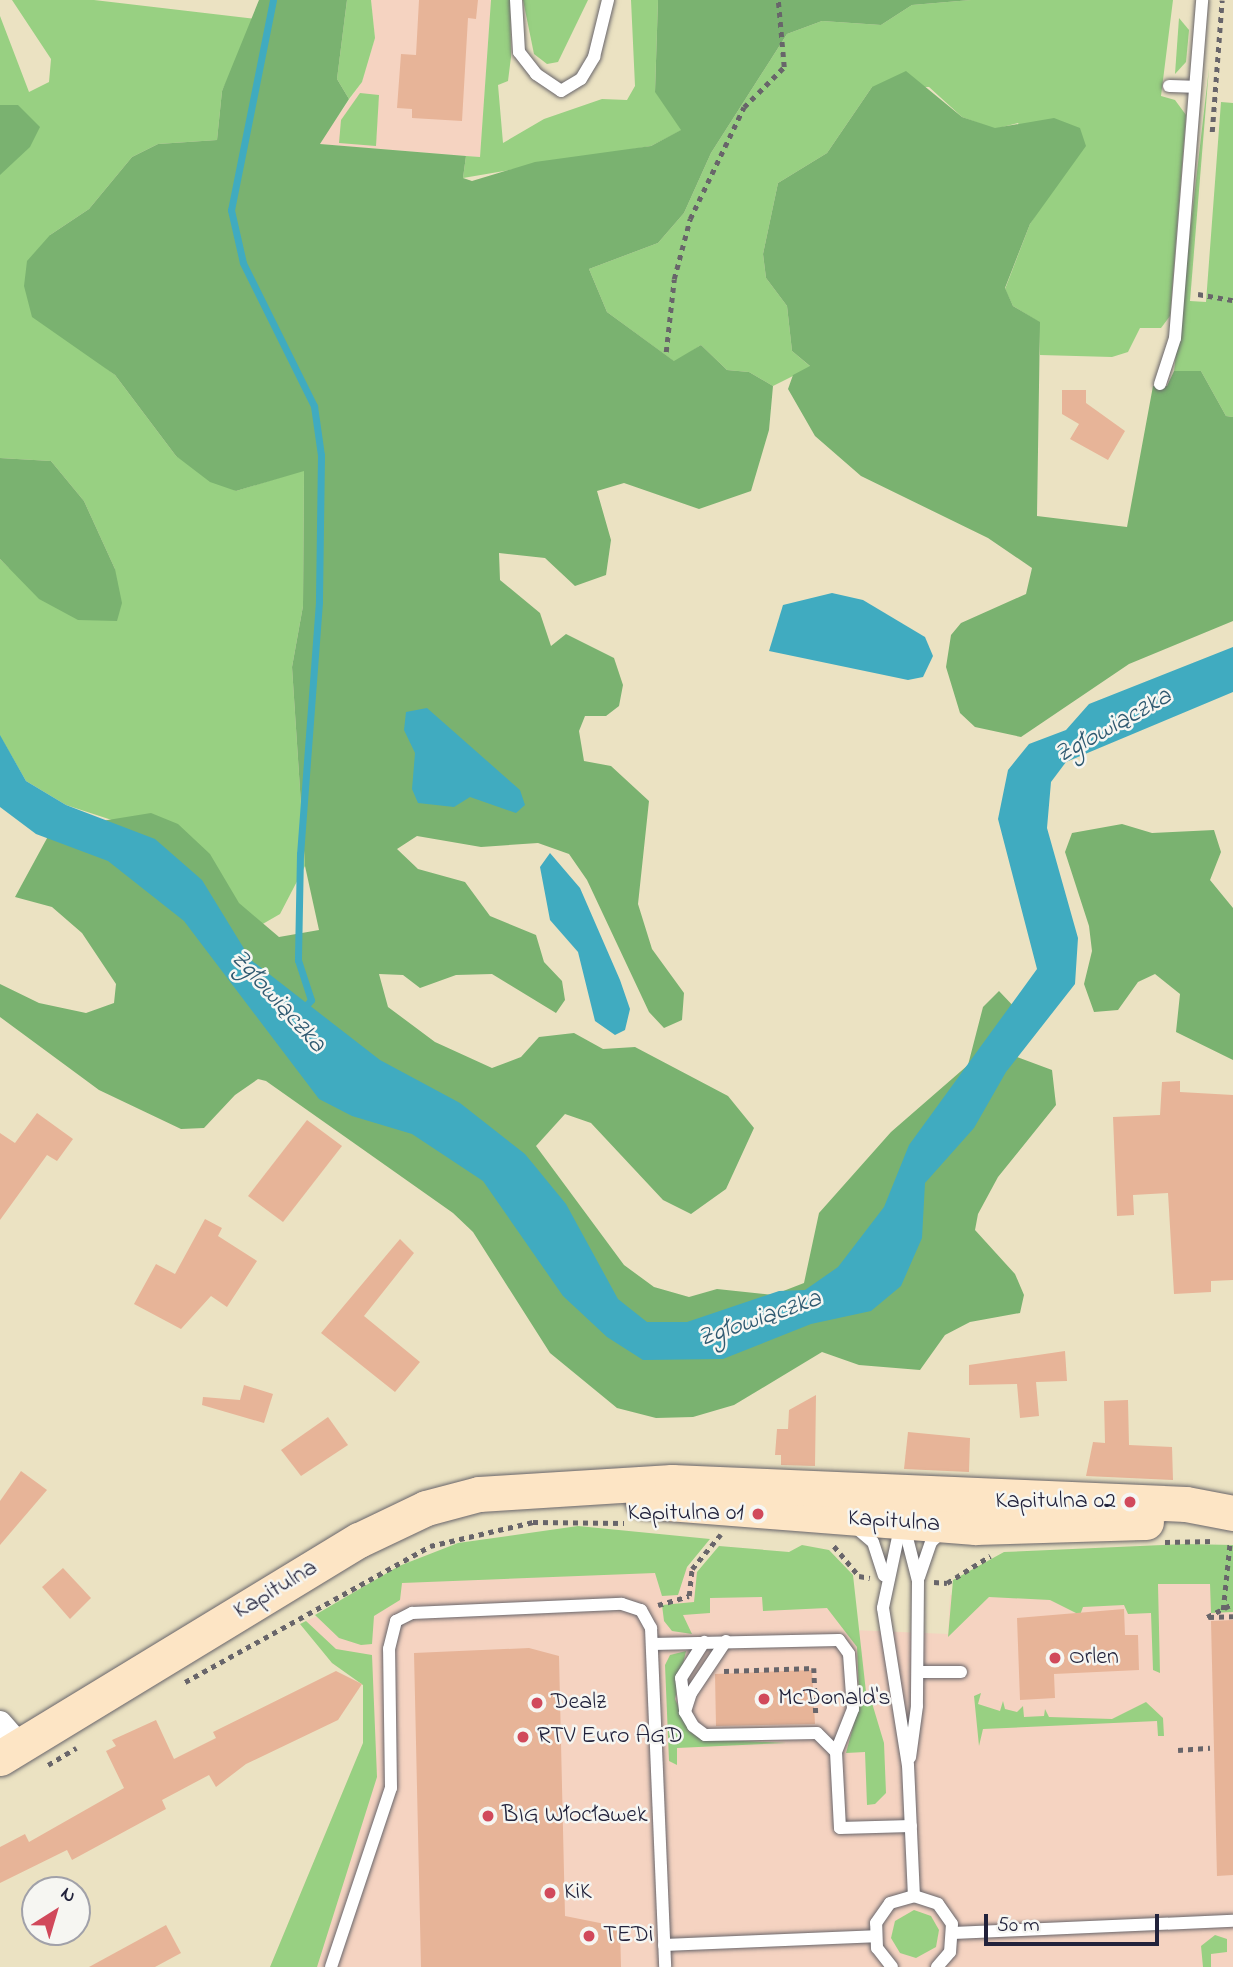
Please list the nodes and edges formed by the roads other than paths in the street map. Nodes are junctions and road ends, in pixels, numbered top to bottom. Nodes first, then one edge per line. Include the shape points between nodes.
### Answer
1 (516, 0) edge
2 (608, 0) edge
3 (1202, 0) edge
4 (1169, 86) dead end
5 (1194, 87) junction
6 (1160, 384) dead end
7 (575, 1485) junction
8 (866, 1491) junction
9 (976, 1496) junction
10 (817, 1517) junction
11 (1226, 1520) edge
12 (902, 1522) junction
13 (957, 1526) junction
14 (885, 1579) junction
15 (918, 1581) junction
16 (726, 1641) junction
17 (704, 1642) junction
18 (652, 1644) junction
19 (918, 1672) junction
20 (961, 1672) dead end
21 (685, 1712) junction
22 (7, 1742) edge
23 (836, 1752) junction
24 (908, 1765) junction
25 (911, 1825) junction
26 (914, 1896) junction
27 (1233, 1922) edge
28 (953, 1933) junction
29 (875, 1936) junction
30 (664, 1945) junction
31 (331, 1967) edge
32 (665, 1967) edge
33 (892, 1967) edge
34 (937, 1967) edge

1 - 2 lane via 519,52 536,74 561,90 581,79 594,57
3 - 5 lane
4 - 5 lane
5 - 6 lane via 1175,338
7 - 8 street, Kapitulna via 672,1482
7 - 10 street, Kapitulna via 665,1506
7 - 22 street, Kapitulna via 479,1494 399,1518
8 - 9 street, Kapitulna
8 - 12 lane via 891,1505
9 - 11 street, Kapitulna via 1186,1504
9 - 12 lane via 918,1508
10 - 12 street, Kapitulna
10 - 14 lane via 867,1535
11 - 13 street, Kapitulna via 1074,1527
12 - 13 street, Kapitulna
12 - 14 lane
12 - 15 lane
13 - 15 lane via 931,1542
14 - 24 lane via 888,1661
15 - 19 lane
16 - 17 lane
16 - 21 lane via 694,1686
16 - 23 lane via 828,1636 842,1642 849,1654 853,1709
17 - 18 lane
17 - 21 lane via 681,1678
18 - 30 lane
18 - 31 lane via 647,1616 622,1604 412,1613 396,1621 390,1635 391,1788
19 - 20 lane
19 - 24 lane
21 - 23 lane via 705,1735 817,1734
23 - 25 lane via 840,1828
24 - 25 lane
25 - 26 lane
26 - 28 lane via 944,1909
26 - 29 lane via 890,1903
27 - 28 lane
28 - 34 lane via 950,1952
29 - 30 lane
29 - 33 lane
30 - 32 lane

